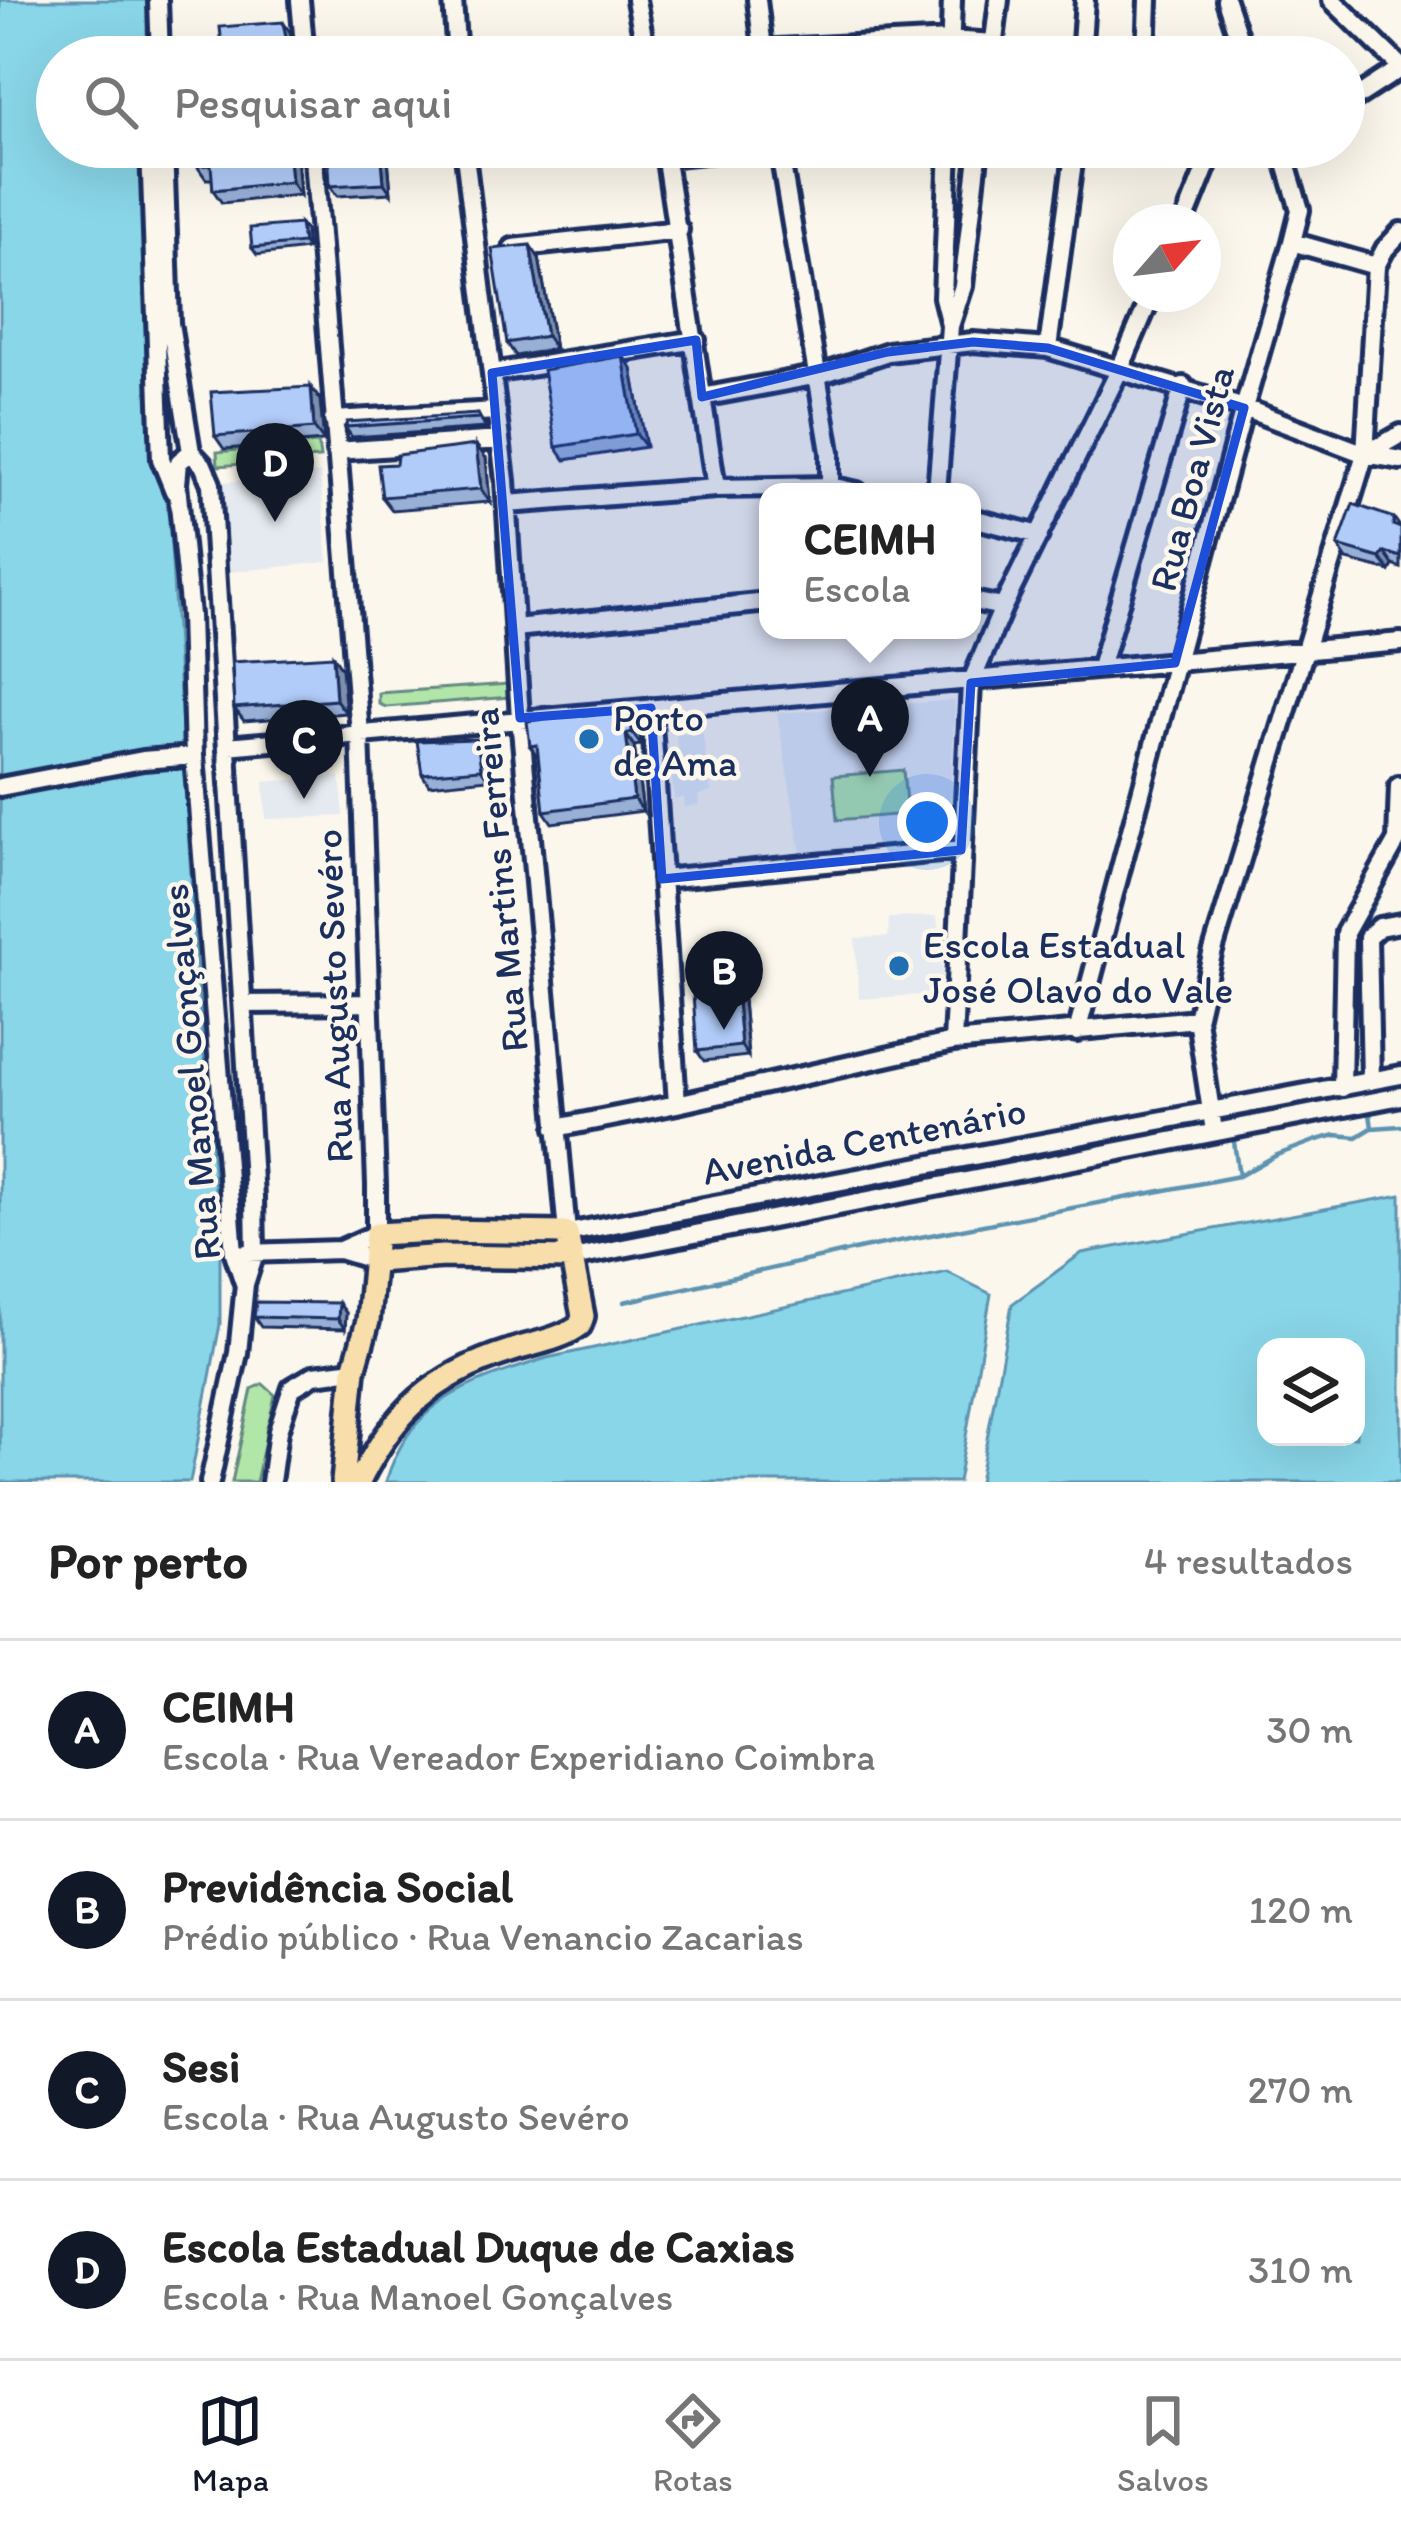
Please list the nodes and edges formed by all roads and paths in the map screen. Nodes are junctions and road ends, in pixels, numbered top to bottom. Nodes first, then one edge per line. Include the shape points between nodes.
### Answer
1 (154, 0) edge
2 (300, 0) edge
3 (453, 0) edge
4 (636, 0) edge
5 (757, 0) edge
6 (952, 0) edge
7 (1000, 0) edge
8 (1085, 0) edge
9 (1148, 0) edge
10 (1226, 0) edge
11 (1332, 0) edge
12 (152, 36) edge
13 (158, 36) edge
14 (303, 36) edge
15 (456, 36) edge
16 (643, 36) edge
17 (762, 36) edge
18 (950, 36) edge
19 (995, 36) edge
20 (1082, 36) edge
21 (1147, 36) edge
22 (1237, 36) edge
23 (1401, 68) edge
24 (1365, 91) edge
25 (151, 168) edge
26 (165, 168) edge
27 (315, 168) edge
28 (466, 168) edge
29 (668, 168) edge
30 (783, 168) edge
31 (948, 168) edge
32 (978, 168) edge
33 (1072, 168) edge
34 (1206, 168) edge
35 (1287, 168) edge
36 (1192, 204) edge
37 (679, 230) junction
38 (1401, 232) edge
39 (1292, 242) junction
40 (476, 252) junction
41 (1376, 266) junction
42 (1145, 312) edge
43 (950, 335) junction
44 (695, 340) junction
45 (1048, 348) junction
46 (1119, 371) junction
47 (492, 373) junction
48 (818, 375) junction
49 (1183, 388) junction
50 (702, 398) junction
51 (1244, 408) junction
52 (497, 411) junction
53 (333, 420) junction
54 (1401, 434) edge
55 (500, 440) junction
56 (191, 452) junction
57 (336, 452) junction
58 (1365, 454) junction
59 (1401, 460) edge
60 (830, 483) edge
61 (938, 483) edge
62 (716, 488) junction
63 (759, 488) edge
64 (507, 504) junction
65 (981, 520) edge
66 (1039, 536) junction
67 (759, 603) edge
68 (981, 604) edge
69 (1003, 608) junction
70 (515, 628) junction
71 (1401, 642) edge
72 (1304, 652) junction
73 (1175, 663) junction
74 (1100, 668) junction
75 (971, 682) junction
76 (192, 698) junction
77 (651, 708) junction
78 (520, 718) junction
79 (360, 734) junction
80 (227, 746) junction
81 (189, 756) junction
82 (1399, 786) edge
83 (0, 787) edge
84 (961, 850) junction
85 (204, 873) junction
86 (235, 874) junction
87 (662, 879) junction
88 (1401, 923) edge
89 (368, 1003) junction
90 (243, 1004) junction
91 (1197, 1019) junction
92 (1077, 1032) junction
93 (952, 1042) junction
94 (1401, 1076) edge
95 (221, 1081) junction
96 (1371, 1081) junction
97 (247, 1083) junction
98 (1342, 1088) junction
99 (1401, 1096) edge
100 (677, 1104) junction
101 (1210, 1111) junction
102 (556, 1127) junction
103 (1214, 1131) junction
104 (832, 1183) junction
105 (838, 1206) junction
106 (567, 1233) junction
107 (376, 1234) junction
108 (340, 1250) junction
109 (234, 1253) junction
110 (255, 1253) junction
111 (572, 1258) junction
112 (376, 1261) junction
113 (244, 1284) junction
114 (354, 1370) junction
115 (210, 1482) edge
116 (271, 1482) edge
117 (343, 1482) edge
118 (359, 1482) edge

1 - 12 street
1 - 13 street
2 - 14 street
3 - 15 street
4 - 16 street
5 - 17 street
6 - 18 street
7 - 19 street
8 - 20 street
9 - 21 street
10 - 22 street
11 - 23 street
23 - 24 street
25 - 76 street via 161,459 173,486
26 - 56 street, Rua Manoel Gonçalves via 170,323
27 - 53 street, Rua Augusto Sevéro
28 - 40 street, Rua Martins Ferreira
29 - 37 street
30 - 48 street
31 - 43 street via 943,297
32 - 43 street
33 - 45 street
34 - 36 street
35 - 39 street, Rua Boa Vista via 1300,210
37 - 40 street
37 - 44 street
38 - 41 street
39 - 41 street
39 - 51 street, Rua Boa Vista
40 - 47 street, Rua Martins Ferreira
41 - 58 street
42 - 46 street
43 - 45 street
43 - 48 street
43 - 61 street
44 - 47 street
44 - 50 street
45 - 46 street
46 - 49 street
46 - 66 street
47 - 52 street, Rua Martins Ferreira
48 - 50 street
48 - 60 street
49 - 51 street
49 - 74 street
50 - 62 street
51 - 58 street
51 - 73 street, Rua Boa Vista
52 - 53 street
52 - 55 street, Rua Martins Ferreira
53 - 57 street, Rua Augusto Sevéro
54 - 58 street
55 - 57 street
55 - 64 street, Rua Martins Ferreira
56 - 76 street, Rua Manoel Gonçalves via 179,462 177,484
56 - 80 street, Rua Manoel Gonçalves via 211,484
57 - 79 street, Rua Augusto Sevéro
58 - 59 street
58 - 72 street
62 - 63 street
62 - 64 street
64 - 70 street, Rua Martins Ferreira
65 - 66 street
66 - 69 street
67 - 70 street
68 - 69 street
69 - 75 street
70 - 78 street, Rua Martins Ferreira
71 - 72 street
72 - 73 street
72 - 91 street
73 - 74 street
73 - 92 street, Rua Boa Vista
74 - 75 street
75 - 77 street
75 - 84 street
76 - 81 street, Rua Manoel Gonçalves
77 - 78 street
77 - 87 street
78 - 79 street
78 - 102 street, Rua Martins Ferreira
79 - 80 street
79 - 89 street, Rua Augusto Sevéro
80 - 86 street, Rua Manoel Gonçalves
81 - 83 street
81 - 85 street, Rua Manoel Gonçalves
82 - 98 street via 1397,841 1345,933
84 - 87 street
84 - 93 street
85 - 86 street
85 - 95 street, Rua Manoel Gonçalves
86 - 90 street, Rua Manoel Gonçalves
87 - 100 street
88 - 96 street via 1368,937
89 - 90 street
89 - 107 street, Rua Augusto Sevéro
90 - 97 street, Rua Manoel Gonçalves
91 - 92 street
91 - 101 street
92 - 93 street
93 - 100 street
94 - 96 street, Avenida Centenário
95 - 97 street
95 - 109 street, Rua Manoel Gonçalves
96 - 98 street, Avenida Centenário
97 - 110 street, Rua Manoel Gonçalves
98 - 101 street, Avenida Centenário
99 - 103 street, Avenida Centenário
100 - 102 street
101 - 103 street
101 - 104 street, Avenida Centenário
102 - 106 street, Rua Martins Ferreira
103 - 105 street, Avenida Centenário
104 - 105 street
104 - 106 street, Avenida Centenário
105 - 111 street, Avenida Centenário
106 - 107 main road, Avenida Centenário
106 - 111 main road, Rua Martins Ferreira
107 - 108 street, Avenida Centenário
107 - 112 main road, Rua Augusto Sevéro
108 - 110 street, Avenida Centenário
108 - 112 street, Avenida Centenário
109 - 110 street, Avenida Centenário
109 - 113 street, Rua Manoel Gonçalves
110 - 113 street, Rua Manoel Gonçalves
111 - 112 main road, Avenida Centenário
111 - 118 main road, Rua Martins Ferreira via 580,1324 439,1381 394,1421
112 - 114 main road, Rua Augusto Sevéro
113 - 115 street
114 - 116 street via 314,1375 292,1388
114 - 117 main road, Rua Augusto Sevéro

